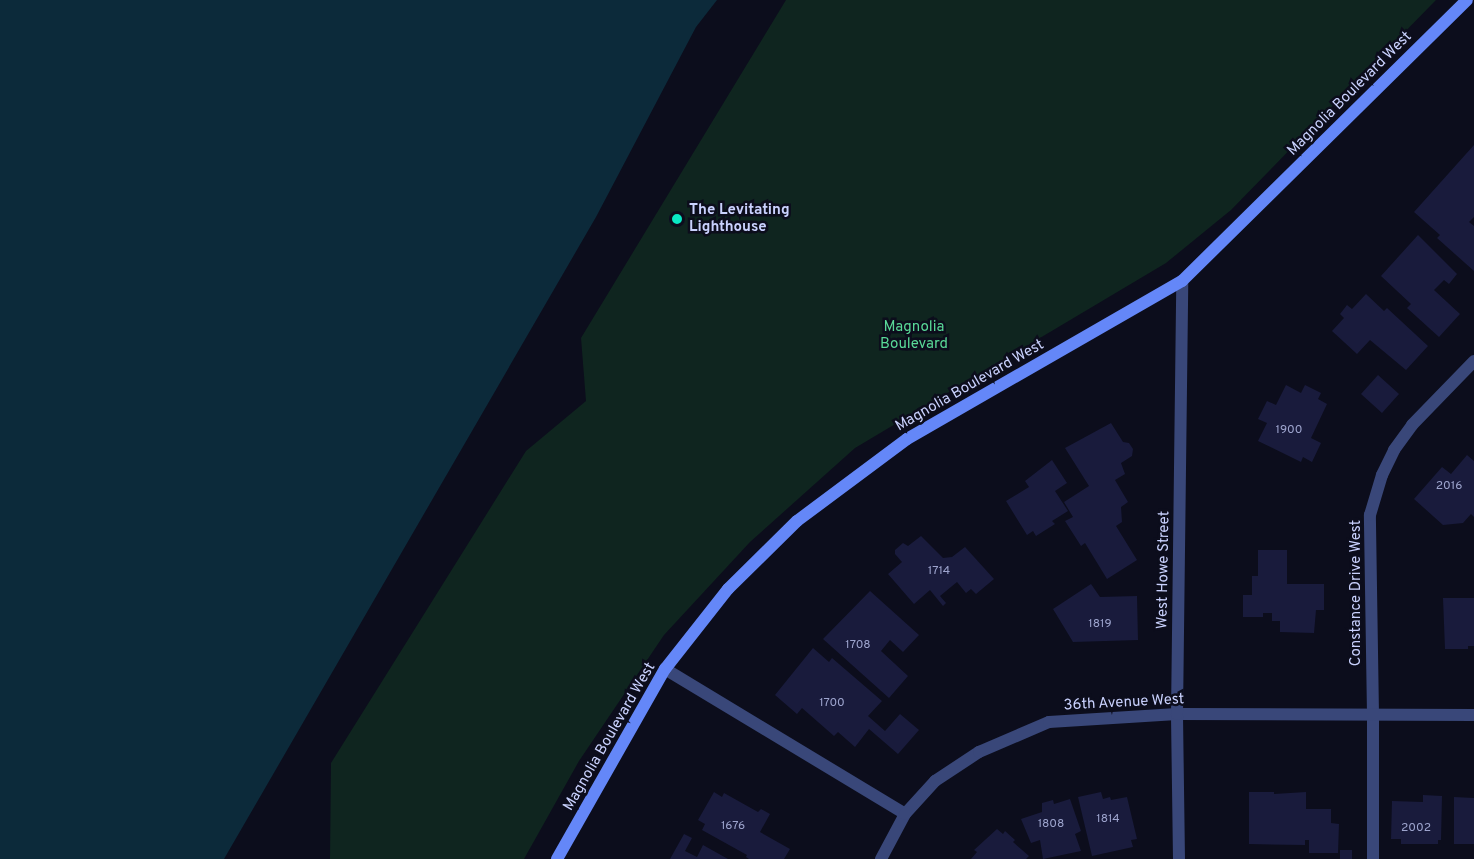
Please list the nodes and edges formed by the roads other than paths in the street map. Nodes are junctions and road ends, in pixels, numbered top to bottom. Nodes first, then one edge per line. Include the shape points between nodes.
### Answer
1 (1467, 0) edge
2 (1182, 281) junction
3 (1474, 361) edge
4 (665, 669) junction
5 (1177, 714) junction
6 (1373, 715) junction
7 (1474, 715) edge
8 (905, 814) junction
9 (557, 859) edge
10 (881, 859) edge
11 (1179, 859) edge
12 (1372, 859) edge

1 - 2 street, Magnolia Boulevard West
2 - 4 street, Magnolia Boulevard West via 908,439 843,487 798,521 728,590
2 - 5 street, West Howe Street
3 - 6 street, Constance Drive West via 1412,426 1382,475 1371,515
4 - 8 street
4 - 9 street, Magnolia Boulevard West
5 - 6 street, 36th Avenue West
5 - 8 street, 36th Avenue West via 1049,722 979,752 935,781
5 - 11 street, West Howe Street
6 - 7 street, 36th Avenue West
6 - 12 street, Constance Drive West
8 - 10 street, 36th Avenue West

